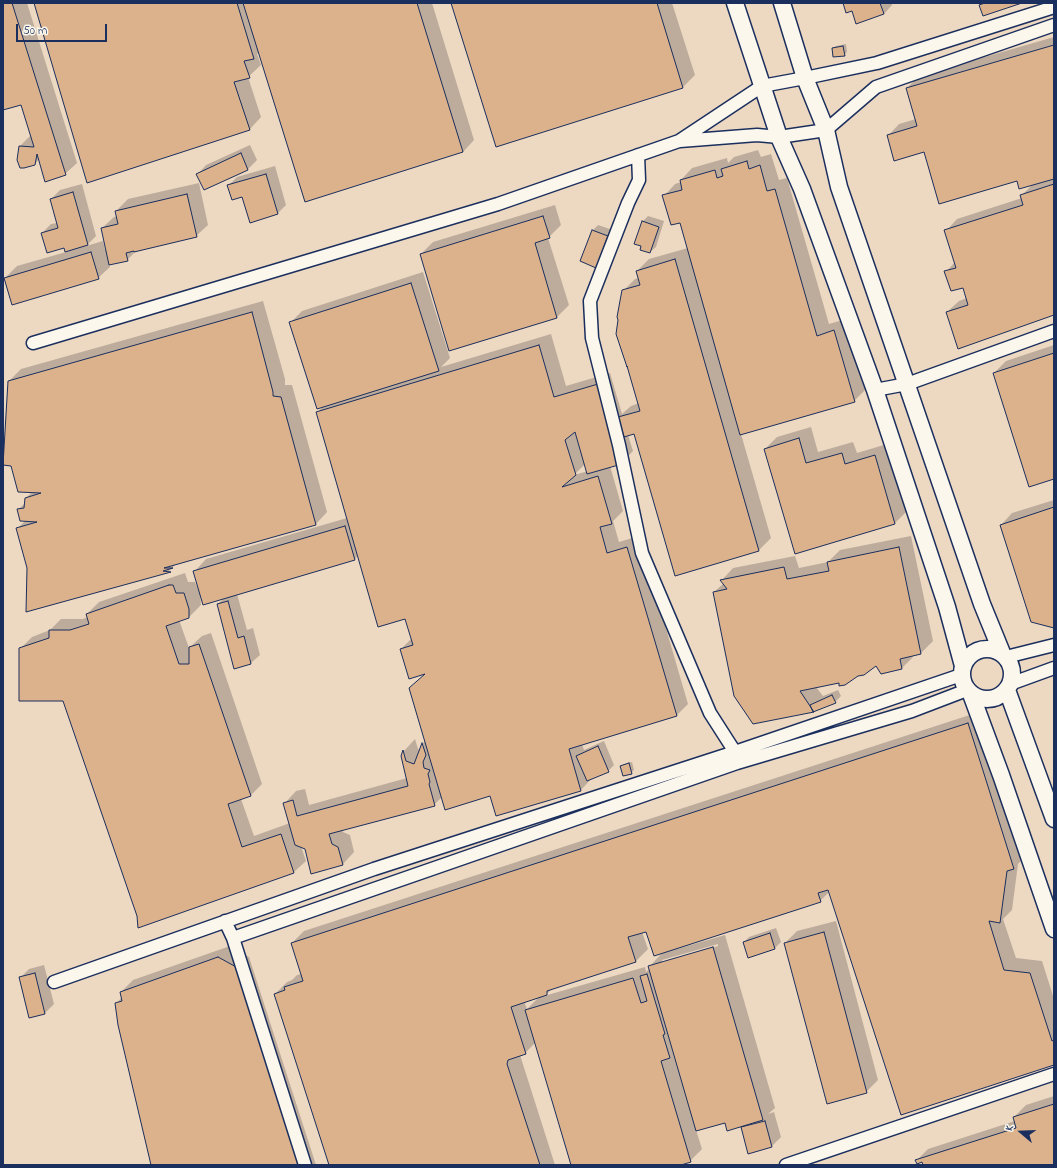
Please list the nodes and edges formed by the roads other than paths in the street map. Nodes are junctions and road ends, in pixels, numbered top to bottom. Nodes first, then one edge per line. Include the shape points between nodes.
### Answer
1 (735, 3) edge
2 (782, 3) edge
3 (1054, 7) edge
4 (1054, 25) edge
5 (805, 78) junction
6 (762, 86) junction
7 (826, 130) junction
8 (779, 137) junction
9 (679, 141) junction
10 (638, 155) junction
11 (1054, 331) edge
12 (33, 343) dead end
13 (907, 384) junction
14 (875, 390) junction
15 (1054, 645) edge
16 (1004, 655) junction
17 (1054, 668) edge
18 (962, 670) junction
19 (1008, 687) junction
20 (969, 692) junction
21 (736, 758) junction
22 (1054, 819) edge
23 (225, 921) junction
24 (1054, 929) edge
25 (233, 938) junction
26 (54, 982) dead end
27 (1054, 1074) edge
28 (306, 1165) edge
29 (786, 1165) edge

1 - 6 street
2 - 5 street
3 - 5 street via 877,63
4 - 7 street via 876,87
5 - 6 street
5 - 7 street
6 - 8 street
6 - 9 street
7 - 8 street
7 - 13 street via 839,186
8 - 9 street via 757,134
8 - 14 street via 802,189
9 - 10 street
10 - 12 street via 498,204
10 - 21 street via 640,180 628,203 590,301 592,338 619,445 642,553 710,713
11 - 13 street
13 - 14 street
13 - 16 street via 982,604
14 - 18 street via 947,606
15 - 16 street
16 - 18 street via 994,649 979,650 966,659
16 - 19 street via 1012,670
17 - 19 street
18 - 20 street via 963,683
18 - 21 street
19 - 20 street via 1001,695 993,698 978,698
19 - 22 street
20 - 21 street via 912,711
20 - 24 street via 1001,774
21 - 23 street via 374,869
21 - 25 street
23 - 25 street
23 - 26 street
25 - 28 street
27 - 29 street

